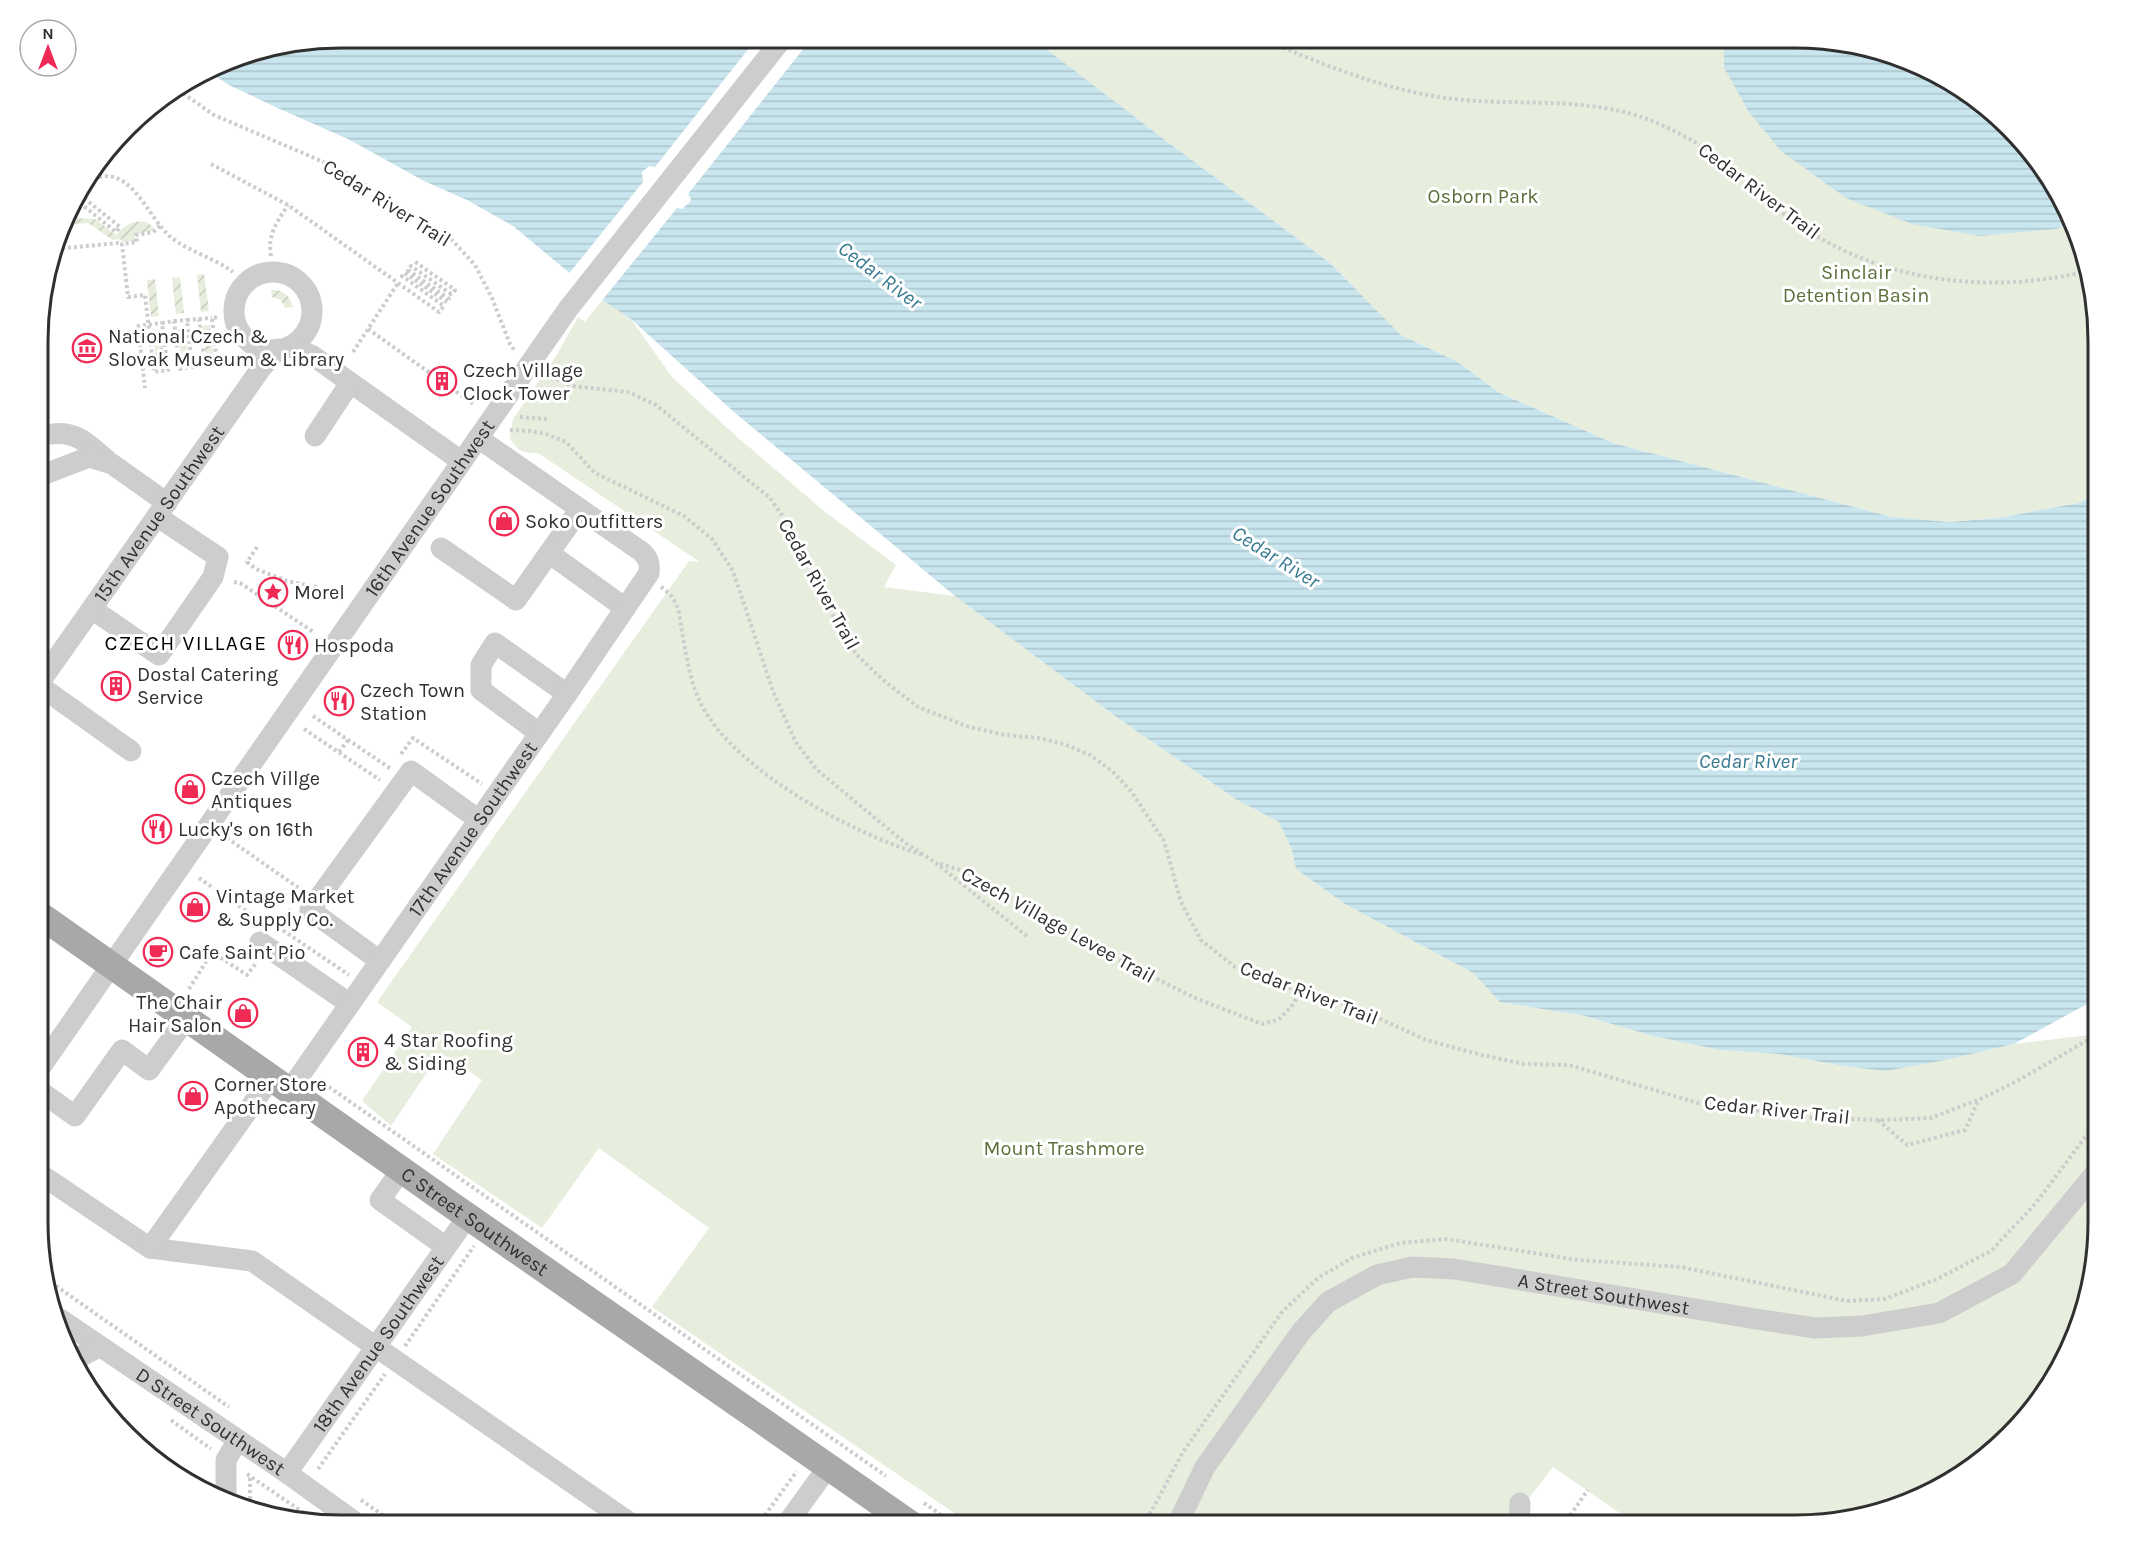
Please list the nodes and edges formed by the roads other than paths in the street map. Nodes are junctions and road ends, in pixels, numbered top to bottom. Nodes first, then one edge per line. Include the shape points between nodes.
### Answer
1 (775, 48) edge
2 (350, 383) junction
3 (52, 434) dead end
4 (315, 436) dead end
5 (478, 438) junction
6 (461, 461) junction
7 (112, 464) junction
8 (48, 473) edge
9 (580, 509) junction
10 (163, 510) junction
11 (441, 548) dead end
12 (549, 553) junction
13 (625, 608) junction
14 (92, 609) junction
15 (48, 672) edge
16 (48, 690) edge
17 (567, 694) junction
18 (539, 733) junction
19 (131, 752) dead end
20 (479, 820) junction
21 (48, 921) edge
22 (264, 938) road end
23 (380, 961) junction
24 (111, 966) junction
25 (350, 1004) junction
26 (186, 1019) junction
27 (48, 1057) edge
28 (280, 1084) junction
29 (48, 1097) edge
30 (402, 1170) junction
31 (48, 1179) edge
32 (2088, 1182) edge
33 (468, 1216) junction
34 (446, 1247) junction
35 (150, 1248) junction
36 (67, 1324) edge
37 (377, 1346) junction
38 (99, 1347) junction
39 (81, 1356) edge
40 (238, 1440) junction
41 (828, 1467) junction
42 (287, 1473) junction
43 (226, 1492) edge
44 (1520, 1503) dead end
45 (345, 1515) edge
46 (619, 1515) edge
47 (793, 1515) edge
48 (898, 1515) edge
49 (1182, 1515) edge
50 (1519, 1515) edge

1 - 5 street, 16th Avenue Southwest via 568,309
2 - 4 street
2 - 6 street
2 - 10 street, 15th Avenue Southwest via 313,356 284,347 261,367
3 - 7 street via 64,432 80,438
5 - 6 street, 16th Avenue Southwest
5 - 9 street
6 - 24 street, 16th Avenue Southwest
7 - 8 street via 89,457
7 - 10 street
9 - 12 street
9 - 13 street, 17th Avenue Southwest via 648,558 649,573
10 - 14 street, 15th Avenue Southwest
10 - 14 street via 218,557 213,577 159,655
11 - 12 street via 516,600
12 - 13 street
13 - 17 street, 17th Avenue Southwest
14 - 15 street, 15th Avenue Southwest
16 - 19 street
17 - 18 street, 17th Avenue Southwest
17 - 18 street via 495,643 481,665 481,690
18 - 20 street, 17th Avenue Southwest
20 - 23 street, 17th Avenue Southwest
20 - 23 street via 411,771 310,910
21 - 24 main road, C Street Southwest
22 - 25 street
23 - 25 street, 17th Avenue Southwest
24 - 26 main road, C Street Southwest
24 - 27 street, 16th Avenue Southwest
25 - 28 street, 17th Avenue Southwest
26 - 28 main road, C Street Southwest
26 - 29 street via 149,1070 122,1050 75,1116
28 - 30 main road, C Street Southwest
28 - 35 street, 17th Avenue Southwest
30 - 33 main road, C Street Southwest
30 - 34 street via 380,1200
31 - 35 street
32 - 49 street, A Street Southwest via 2012,1274 1939,1313 1862,1326 1815,1328 1454,1269 1412,1267 1377,1275 1328,1302 1300,1332 1205,1467
33 - 34 street, 18th Avenue Southwest
33 - 41 main road, C Street Southwest
34 - 37 street, 18th Avenue Southwest
35 - 37 street via 252,1261
36 - 38 street, D Street Southwest
37 - 42 street, 18th Avenue Southwest
37 - 46 street
38 - 39 street
38 - 40 street, D Street Southwest
40 - 42 street, D Street Southwest
40 - 43 street via 226,1460
41 - 47 street
41 - 48 main road, C Street Southwest
42 - 45 street, D Street Southwest
44 - 50 street

